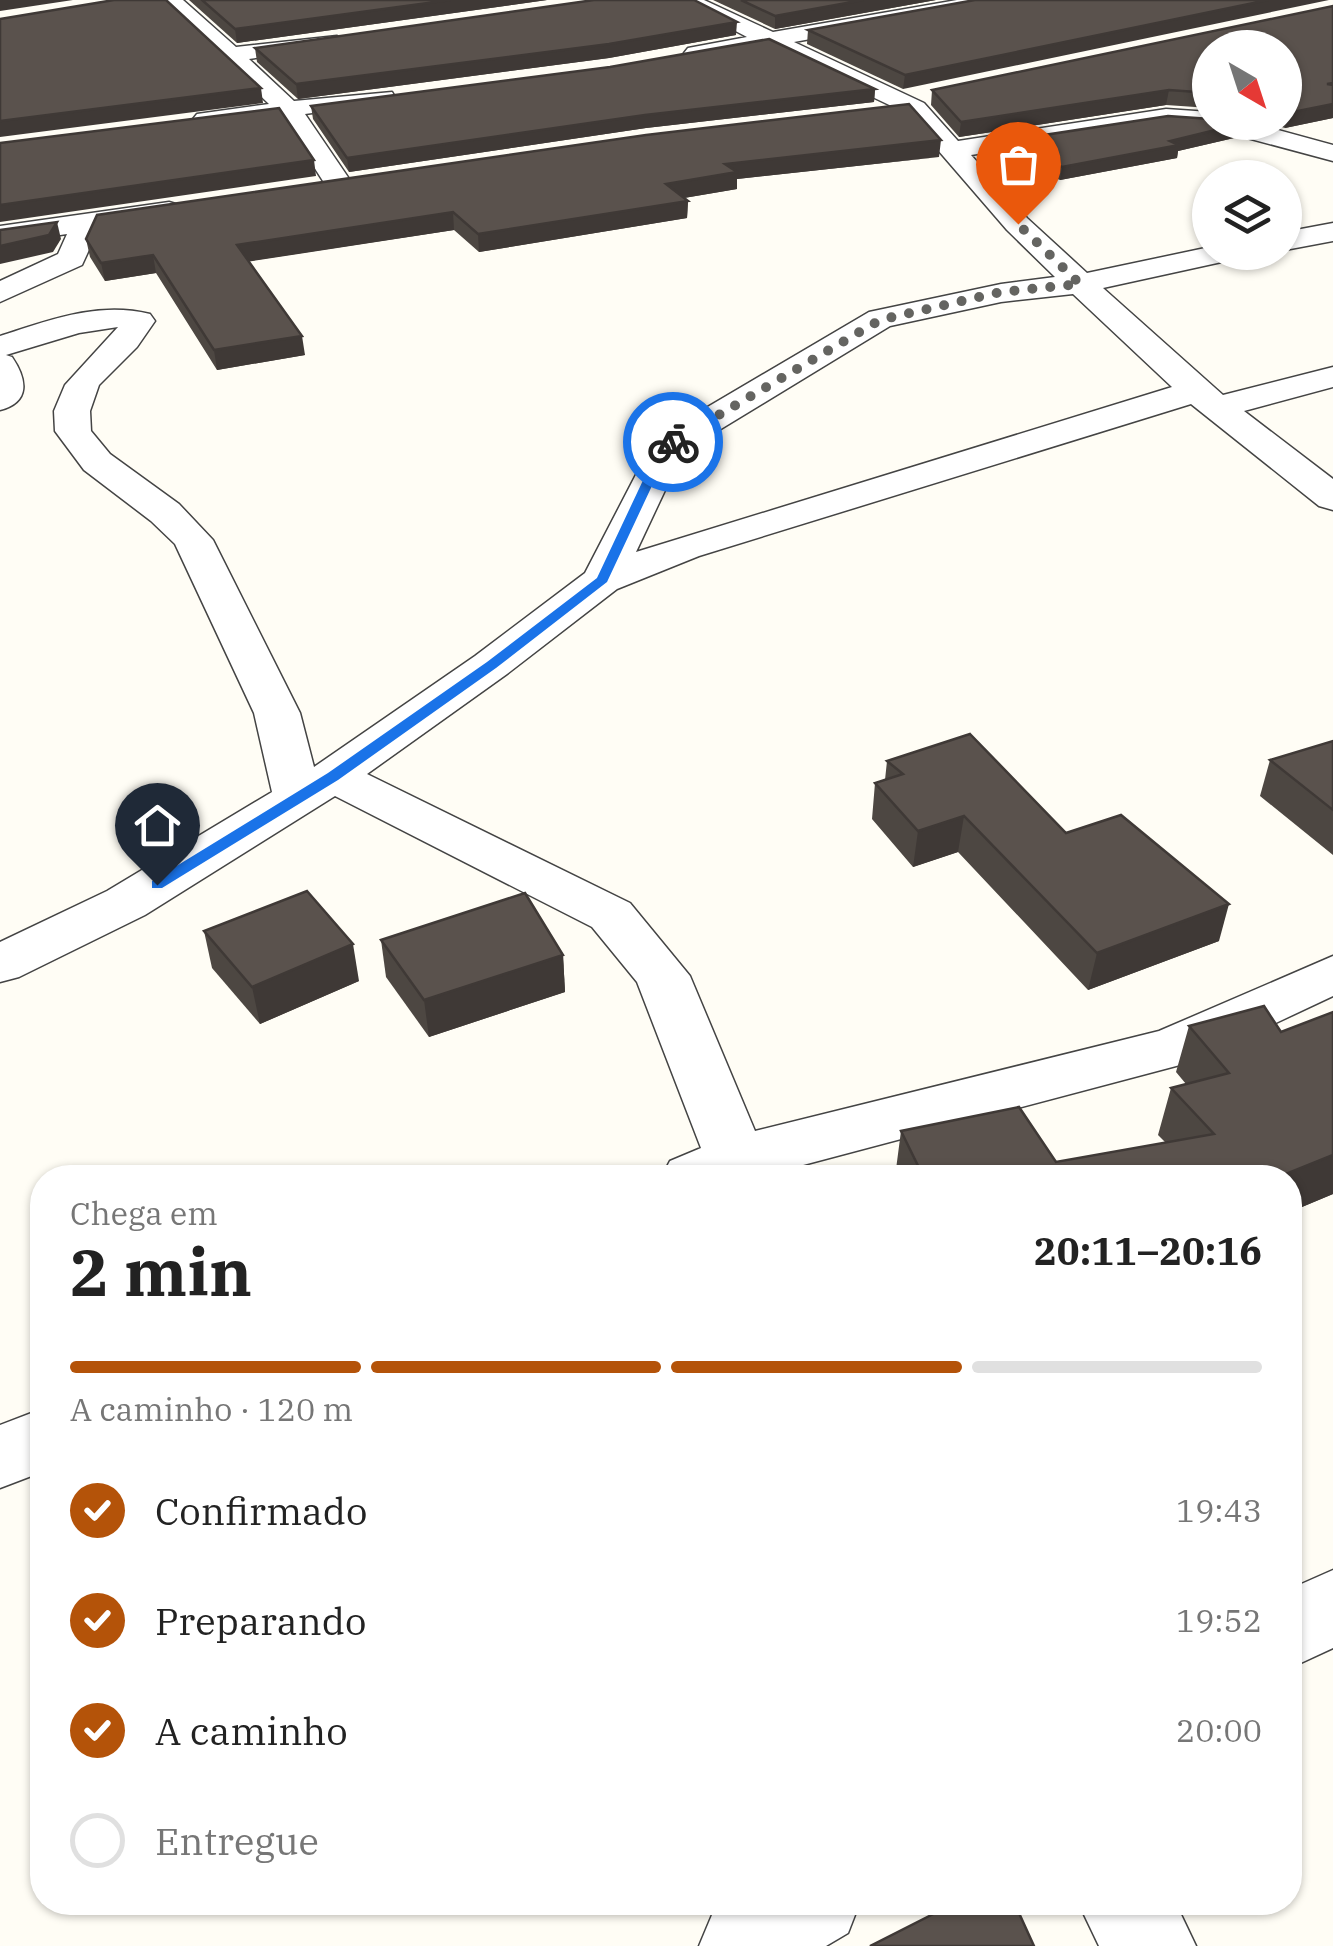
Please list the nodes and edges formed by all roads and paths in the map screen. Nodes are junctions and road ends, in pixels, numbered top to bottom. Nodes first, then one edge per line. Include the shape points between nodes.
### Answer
1 (172, 0) edge
2 (687, 0) edge
3 (993, 0) edge
4 (347, 38) edge
5 (769, 40) junction
6 (231, 55) junction
7 (671, 58) edge
8 (411, 94) edge
9 (919, 101) junction
10 (289, 109) junction
11 (857, 115) edge
12 (1192, 119) edge
13 (183, 122) edge
14 (1285, 140) edge
15 (952, 150) junction
16 (1333, 153) edge
17 (301, 192) edge
18 (203, 206) edge
19 (86, 223) junction
20 (1333, 232) edge
21 (0, 235) edge
22 (1302, 238) edge
23 (1192, 260) edge
24 (1080, 284) junction
25 (0, 294) edge
26 (0, 347) edge
27 (0, 364) edge
28 (1333, 378) edge
29 (1206, 399) junction
30 (0, 400) edge
31 (1333, 498) edge
32 (602, 580) junction
33 (316, 787) junction
34 (0, 964) edge
35 (1333, 974) edge
36 (722, 1165) edge
37 (746, 1165) edge
38 (30, 1445) edge
39 (0, 1457) edge
40 (1333, 1606) edge
41 (1302, 1624) edge
42 (795, 1915) edge
43 (1131, 1915) edge
44 (743, 1946) edge
45 (1152, 1946) edge

1 - 6 street
2 - 5 street
3 - 5 street
4 - 6 street
5 - 7 street
5 - 9 street
6 - 10 street
8 - 10 street
9 - 11 street
9 - 15 street
10 - 13 street
10 - 17 street via 350,184
12 - 15 street via 1166,117
14 - 16 street
15 - 24 street
18 - 19 street
19 - 21 street
19 - 25 street via 71,259
20 - 22 street
23 - 24 street
24 - 29 street
24 - 32 street via 1001,292 880,320 678,438 660,457
26 - 33 street via 108,318 139,321 83,382 70,418 75,439 179,521 193,540
27 - 30 street via 8,379
28 - 29 street
29 - 31 street
29 - 32 street via 702,541
32 - 33 street
33 - 34 street via 126,903
33 - 36 street via 611,915 662,976
35 - 37 street via 1175,1047
38 - 39 street
40 - 41 street
42 - 44 street
43 - 45 street

